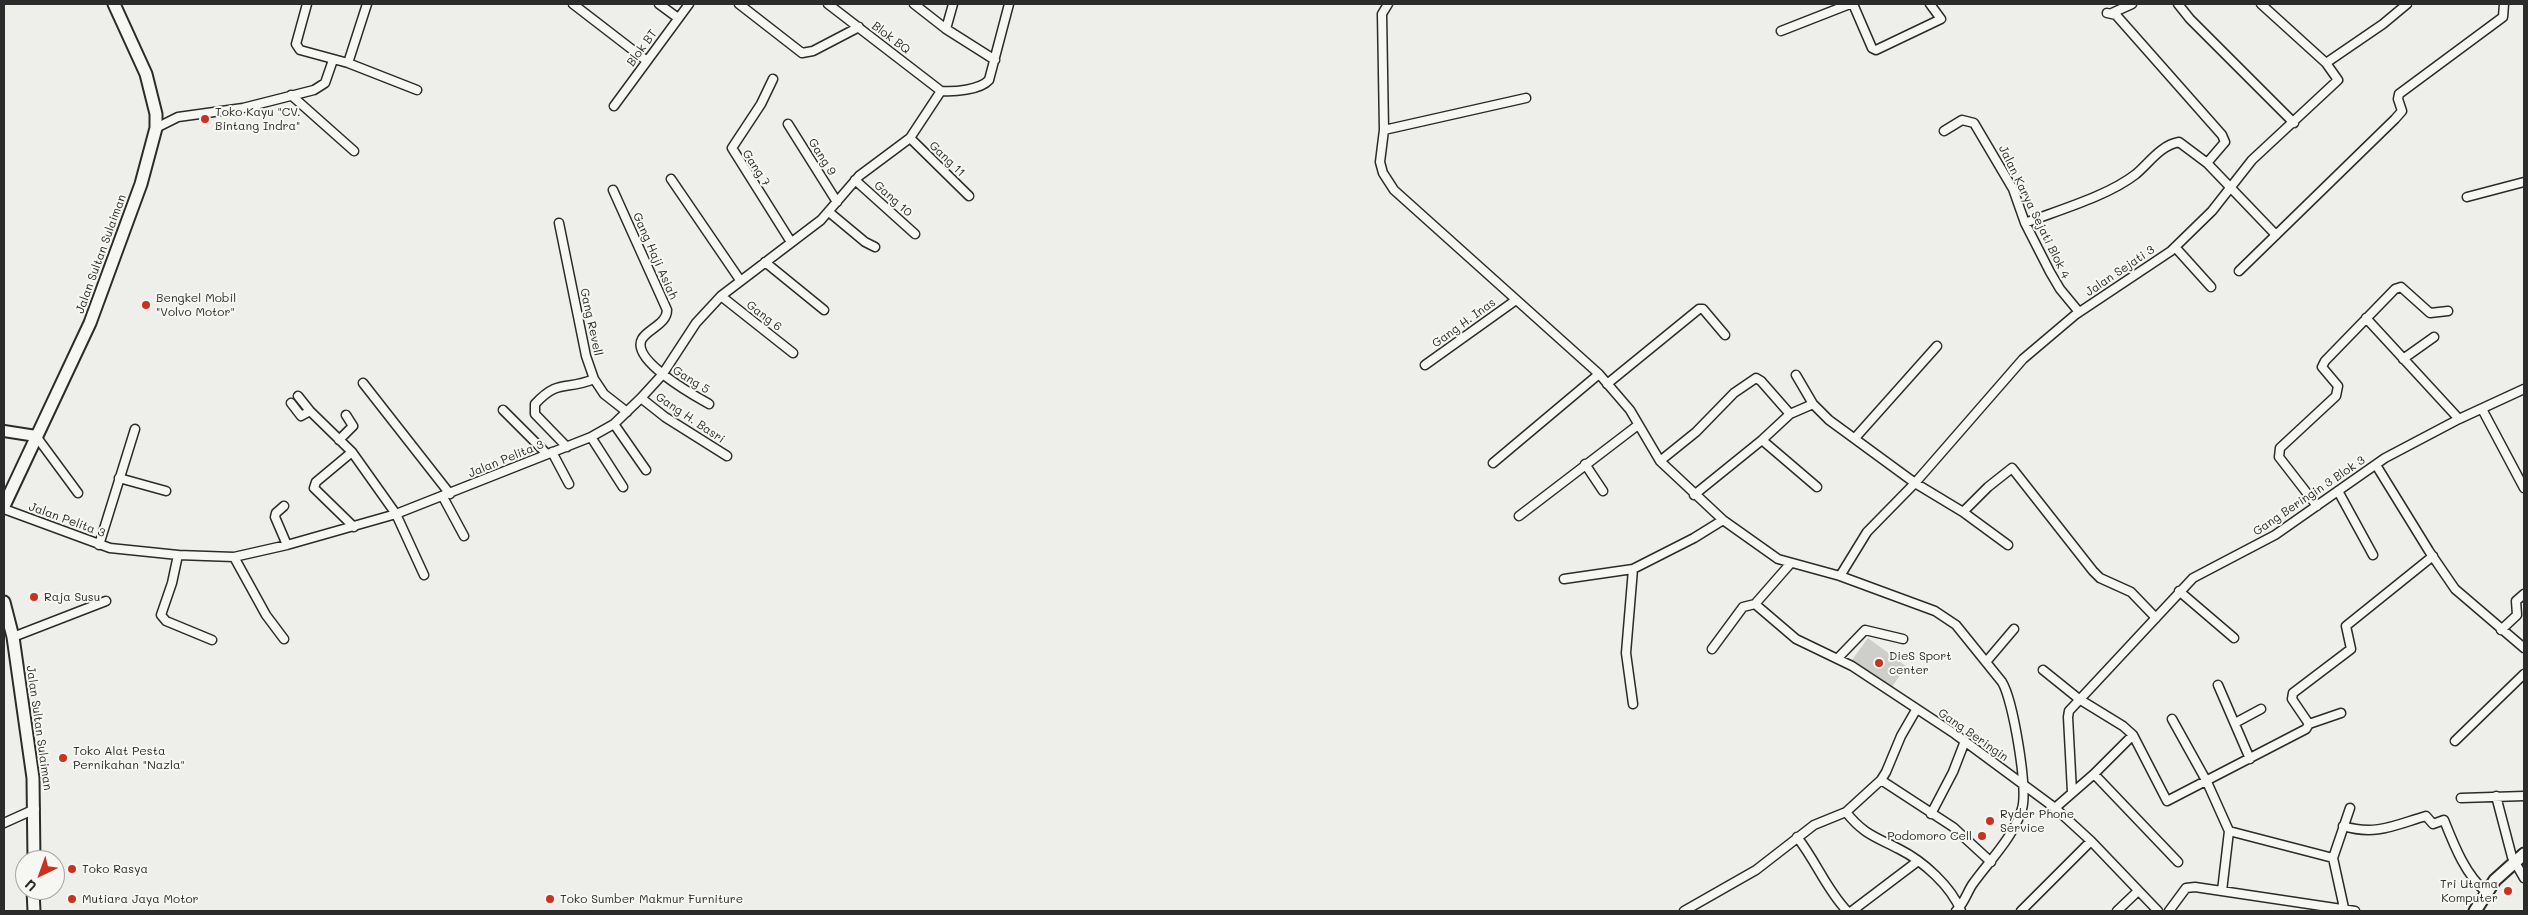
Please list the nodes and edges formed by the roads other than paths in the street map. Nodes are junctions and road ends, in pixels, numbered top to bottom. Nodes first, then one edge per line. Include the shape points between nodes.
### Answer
1 (114, 4) edge
2 (307, 4) edge
3 (368, 4) edge
4 (573, 4) edge
5 (659, 4) edge
6 (689, 4) edge
7 (739, 4) edge
8 (828, 4) edge
9 (914, 4) edge
10 (953, 4) edge
11 (1009, 4) edge
12 (1388, 4) edge
13 (1851, 4) edge
14 (1930, 4) edge
15 (2132, 4) edge
16 (2178, 4) edge
17 (2261, 4) edge
18 (2407, 4) edge
19 (2504, 4) edge
20 (678, 18) junction
21 (858, 27) junction
22 (946, 29) junction
23 (1781, 31) dead end
24 (333, 60) junction
25 (995, 60) junction
26 (647, 61) junction
27 (348, 63) junction
28 (2326, 63) junction
29 (773, 79) dead end
30 (417, 90) dead end
31 (940, 91) junction
32 (291, 95) junction
33 (1526, 98) dead end
34 (614, 106) dead end
35 (2294, 123) junction
36 (788, 124) dead end
37 (156, 128) junction
38 (1384, 130) junction
39 (1944, 132) dead end
40 (910, 138) junction
41 (354, 151) dead end
42 (2208, 164) junction
43 (671, 179) dead end
44 (855, 180) junction
45 (2524, 182) edge
46 (613, 190) dead end
47 (2231, 190) junction
48 (969, 196) dead end
49 (2468, 197) dead end
50 (837, 202) junction
51 (829, 212) junction
52 (559, 223) dead end
53 (2025, 223) junction
54 (915, 234) dead end
55 (2276, 235) junction
56 (791, 242) junction
57 (874, 247) dead end
58 (2175, 247) junction
59 (766, 262) junction
60 (2239, 271) dead end
61 (740, 280) junction
62 (2211, 287) dead end
63 (721, 296) junction
64 (1516, 300) junction
65 (824, 310) dead end
66 (2448, 311) dead end
67 (2079, 312) junction
68 (2366, 318) junction
69 (1725, 336) dead end
70 (2434, 337) dead end
71 (1937, 346) dead end
72 (793, 353) dead end
73 (2403, 359) junction
74 (1426, 365) dead end
75 (1599, 374) junction
76 (662, 375) junction
77 (1796, 375) dead end
78 (594, 379) junction
79 (363, 383) dead end
80 (1607, 384) junction
81 (2524, 389) edge
82 (298, 396) dead end
83 (641, 398) junction
84 (290, 403) dead end
85 (708, 404) dead end
86 (1813, 404) junction
87 (2482, 409) junction
88 (503, 410) dead end
89 (310, 411) junction
90 (627, 412) junction
91 (1790, 414) junction
92 (346, 415) dead end
93 (2459, 419) junction
94 (614, 424) junction
95 (1638, 425) junction
96 (135, 429) dead end
97 (4, 431) edge
98 (36, 436) junction
99 (591, 437) junction
100 (1855, 438) junction
101 (339, 440) junction
102 (1762, 440) junction
103 (567, 447) junction
104 (352, 452) junction
105 (549, 453) junction
106 (727, 456) dead end
107 (1660, 461) junction
108 (1493, 464) dead end
109 (1586, 464) junction
110 (2376, 465) junction
111 (646, 470) dead end
112 (119, 478) junction
113 (1915, 482) junction
114 (569, 484) dead end
115 (623, 487) dead end
116 (1817, 487) dead end
117 (2524, 488) edge
118 (166, 491) dead end
119 (1603, 491) dead end
120 (2338, 491) junction
121 (78, 493) dead end
122 (1694, 495) junction
123 (446, 496) junction
124 (284, 506) dead end
125 (2317, 506) junction
126 (4, 508) edge
127 (1963, 512) junction
128 (396, 514) junction
129 (1519, 516) dead end
130 (1723, 520) junction
131 (354, 527) junction
132 (464, 536) dead end
133 (99, 545) junction
134 (287, 545) junction
135 (2008, 545) dead end
136 (178, 554) junction
137 (2373, 555) dead end
138 (2433, 556) junction
139 (234, 557) junction
140 (1790, 564) junction
141 (1633, 569) junction
142 (424, 575) dead end
143 (1840, 576) junction
144 (1564, 579) dead end
145 (2179, 591) junction
146 (2524, 594) edge
147 (106, 601) dead end
148 (1756, 604) junction
149 (4, 607) edge
150 (2156, 618) junction
151 (2014, 629) dead end
152 (2502, 630) junction
153 (13, 637) junction
154 (2234, 638) dead end
155 (284, 639) dead end
156 (1903, 639) dead end
157 (212, 640) dead end
158 (2524, 648) edge
159 (1712, 649) dead end
160 (1838, 658) junction
161 (1986, 662) junction
162 (2043, 670) dead end
163 (2524, 674) edge
164 (2218, 685) dead end
165 (2079, 699) junction
166 (1633, 704) dead end
167 (2261, 709) dead end
168 (1916, 710) junction
169 (2341, 713) dead end
170 (2172, 719) dead end
171 (2235, 723) junction
172 (2310, 724) junction
173 (2133, 735) junction
174 (1964, 741) junction
175 (2456, 741) dead end
176 (2250, 759) junction
177 (2094, 774) junction
178 (1880, 780) junction
179 (2207, 782) junction
180 (2023, 786) junction
181 (2072, 792) junction
182 (2496, 796) junction
183 (2524, 796) edge
184 (2461, 798) dead end
185 (2055, 808) junction
186 (2350, 808) dead end
187 (35, 809) junction
188 (1846, 812) junction
189 (1931, 814) junction
190 (4, 823) edge
191 (2343, 826) junction
192 (2229, 831) junction
193 (1797, 837) junction
194 (2091, 841) junction
195 (34, 850) edge
196 (2524, 854) edge
197 (2333, 858) junction
198 (1918, 861) junction
199 (2514, 861) junction
200 (1991, 862) junction
201 (2178, 862) dead end
202 (2524, 878) edge
203 (2138, 891) junction
204 (2222, 891) junction
205 (2486, 892) junction
206 (2344, 908) junction
207 (1959, 910) edge
208 (1684, 911) edge
209 (1847, 911) edge
210 (1852, 911) edge
211 (2021, 911) edge
212 (2117, 911) edge
213 (2158, 911) edge
214 (2169, 911) edge
215 (2355, 911) edge
216 (2475, 911) edge

1 - 37 main road, Jalan Sultan Sulaiman via 146,74 156,114
2 - 24 street via 296,44 300,50
3 - 27 street
4 - 26 street
5 - 20 street
6 - 20 street, Blok BT
7 - 21 street via 802,53 813,51
8 - 21 street, Blok BQ
9 - 22 street
10 - 22 street
11 - 25 street
12 - 38 street via 1382,14
13 - 14 street via 1872,48 1876,50 1941,19
13 - 23 street
15 - 42 street via 2110,13 2226,142
16 - 35 street
17 - 28 street
18 - 28 street
19 - 55 street via 2504,17 2399,94 2402,111
20 - 26 street, Blok BT
21 - 31 street, Blok BQ
22 - 25 street
24 - 27 street
24 - 32 street via 321,87
25 - 31 street via 991,77 985,84 951,92
26 - 34 street, Blok BT
27 - 30 street
28 - 35 street, Jalan Sejati 3 via 2338,80
29 - 56 street, Gang 7 via 732,148
31 - 40 street
32 - 37 street via 243,108 178,116
32 - 41 street
33 - 38 street
35 - 47 street, Jalan Sejati 3 via 2252,160
36 - 50 street, Gang 9
37 - 98 main road, Jalan Sultan Sulaiman via 141,184 90,323
38 - 64 street via 1380,162 1394,190
39 - 53 street, Jalan Karya Sejati Blok 4 via 1962,120 1974,123 2013,190
40 - 44 street, Jalan Pelita 3
40 - 48 street, Gang 11
42 - 47 street
42 - 53 street via 2179,142 2170,144 2111,190
43 - 61 street
44 - 50 street, Jalan Pelita 3
44 - 54 street, Gang 10
45 - 49 street
46 - 76 street, Gang Haji Asiah via 666,305 665,318 642,339 640,346
47 - 55 street
47 - 58 street, Jalan Sejati 3
50 - 51 street, Jalan Pelita 3
51 - 56 street, Jalan Pelita 3
51 - 57 street
52 - 78 street, Gang Revell via 586,356
53 - 67 street, Jalan Karya Sejati Blok 4 via 2060,289
55 - 60 street
56 - 59 street, Jalan Pelita 3
58 - 62 street
58 - 67 street, Jalan Sejati 3
59 - 61 street, Jalan Pelita 3
59 - 65 street
61 - 63 street, Jalan Pelita 3
63 - 72 street, Gang 6
63 - 76 street, Jalan Pelita 3 via 696,323
64 - 74 street, Gang H. Inas
64 - 75 street
66 - 68 street via 2430,313 2401,287
67 - 113 street, Jalan Sejati 3 via 2023,359
68 - 73 street
68 - 125 street via 2322,367 2338,386 2336,396 2280,448 2278,457
69 - 80 street via 1703,309 1699,309
70 - 73 street
71 - 100 street
73 - 93 street
75 - 80 street
75 - 108 street
76 - 83 street, Jalan Pelita 3
76 - 85 street, Gang 5
77 - 86 street
78 - 90 street, Gang Revell via 604,394
78 - 103 street via 578,386 557,386 534,404 535,414
79 - 123 street
80 - 95 street via 1630,410
81 - 87 street, Gang Beringin 3 Blok 3
82 - 89 street
83 - 90 street, Jalan Pelita 3
83 - 106 street, Gang H. Basri
84 - 89 street via 302,416
86 - 91 street
86 - 100 street
87 - 93 street, Gang Beringin 3 Blok 3
87 - 117 street
88 - 105 street
89 - 101 street
90 - 94 street, Jalan Pelita 3
91 - 102 street
91 - 107 street via 1756,378 1734,393 1696,432
92 - 101 street via 353,426
93 - 110 street, Gang Beringin 3 Blok 3
94 - 99 street, Jalan Pelita 3
94 - 111 street
95 - 107 street
95 - 109 street
96 - 112 street
97 - 98 street
98 - 121 street
98 - 126 main road, Jalan Sultan Sulaiman
99 - 103 street, Jalan Pelita 3
99 - 115 street
100 - 113 street
101 - 104 street
102 - 116 street
102 - 122 street
103 - 105 street, Jalan Pelita 3
104 - 128 street
104 - 131 street via 316,482 314,488
105 - 114 street
105 - 123 street, Jalan Pelita 3
107 - 122 street
109 - 119 street
109 - 129 street
110 - 120 street, Gang Beringin 3 Blok 3
110 - 138 street
112 - 118 street
112 - 133 street
113 - 127 street
113 - 143 street, Jalan Sejati 3 via 1867,532
120 - 125 street, Gang Beringin 3 Blok 3
120 - 137 street
122 - 130 street
123 - 128 street, Jalan Pelita 3
123 - 132 street
124 - 134 street via 276,512 275,518
125 - 145 street, Gang Beringin 3 Blok 3 via 2276,535 2193,578
126 - 133 street, Jalan Pelita 3
127 - 135 street
127 - 150 street via 2012,468 2093,571 2100,578 2131,592
128 - 131 street, Jalan Pelita 3
128 - 142 street
130 - 140 street via 1764,552
130 - 141 street
131 - 134 street, Jalan Pelita 3
133 - 136 street, Jalan Pelita 3
134 - 139 street, Jalan Pelita 3
136 - 139 street, Jalan Pelita 3
136 - 157 street via 161,615 166,621
138 - 152 street via 2455,588
138 - 172 street via 2346,626 2351,649 2293,693 2292,698
139 - 155 street via 266,615
140 - 143 street
140 - 148 street
141 - 144 street
141 - 166 street via 1626,653
143 - 161 street via 1935,611 1956,625
145 - 150 street, Gang Beringin 3 Blok 3
145 - 154 street
146 - 152 street via 2516,601 2518,612 2515,617
147 - 153 street
148 - 159 street via 1743,607
148 - 160 street, Gang Beringin via 1811,648
149 - 153 main road, Jalan Sultan Sulaiman
150 - 165 street, Gang Beringin 3 Blok 3
151 - 161 street
152 - 158 street
153 - 187 main road, Jalan Sultan Sulaiman
156 - 160 street via 1865,630
160 - 168 street, Gang Beringin
161 - 180 street via 2008,692
162 - 165 street
163 - 175 street
164 - 171 street
165 - 173 street
165 - 181 street, Gang Beringin 3 Blok 3 via 2068,717
167 - 171 street
168 - 174 street, Gang Beringin
168 - 178 street
169 - 172 street
170 - 179 street
171 - 176 street
172 - 176 street
173 - 177 street
173 - 179 street via 2167,801
174 - 180 street, Gang Beringin
174 - 189 street via 1953,772
176 - 179 street
177 - 181 street
177 - 201 street
178 - 188 street
178 - 189 street
179 - 192 street
180 - 185 street, Gang Beringin
180 - 200 street via 2018,818
181 - 185 street
182 - 183 street
182 - 184 street
182 - 199 street
185 - 194 street, Gang Beringin
186 - 191 street
187 - 190 street
187 - 195 main road, Jalan Sultan Sulaiman
188 - 193 street via 1814,825
188 - 198 street via 1869,835
189 - 200 street via 1953,827
191 - 197 street
191 - 205 street via 2372,831 2426,816 2433,824 2444,820 2470,874
192 - 197 street
192 - 204 street
193 - 208 street via 1756,870
193 - 209 street via 1833,896
194 - 203 street, Gang Beringin
194 - 211 street
196 - 199 main road
197 - 206 street
198 - 207 street via 1940,880
198 - 210 street
199 - 202 street
199 - 205 main road
200 - 207 street
203 - 212 street
203 - 213 street, Gang Beringin
204 - 206 street
204 - 214 street via 2186,888
205 - 216 main road
206 - 215 street

